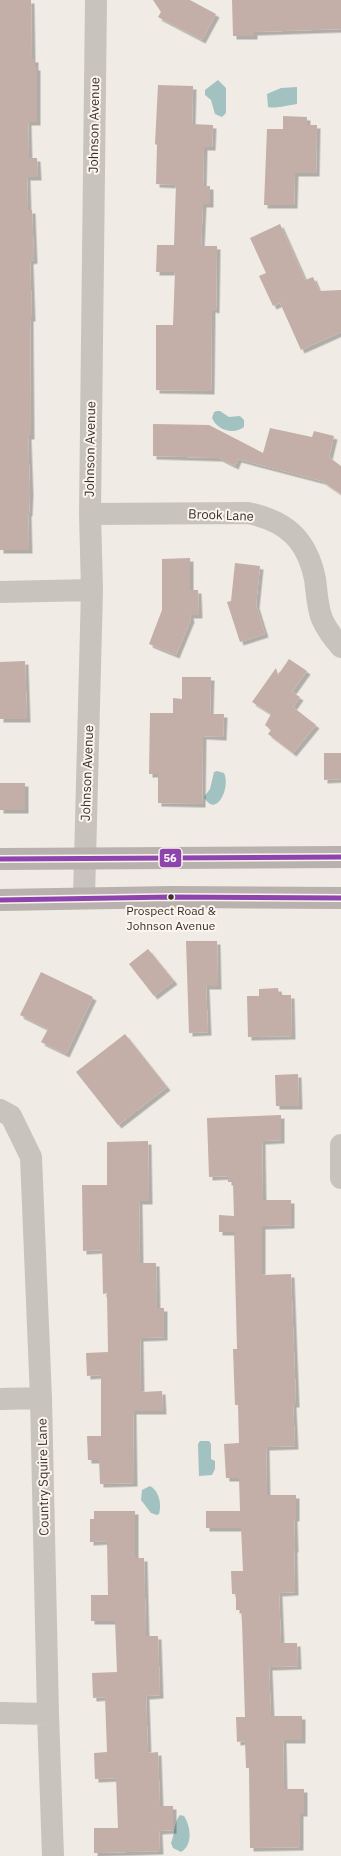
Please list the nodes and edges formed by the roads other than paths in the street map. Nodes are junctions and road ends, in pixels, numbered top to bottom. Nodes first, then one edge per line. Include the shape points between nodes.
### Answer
1 (96, 0) edge
2 (90, 514) junction
3 (92, 590) junction
4 (0, 592) edge
5 (341, 647) edge
6 (341, 857) edge
7 (0, 859) edge
8 (85, 859) junction
9 (84, 898) junction
10 (341, 898) edge
11 (0, 900) edge
12 (0, 1110) edge
13 (341, 1145) edge
14 (341, 1178) edge
15 (41, 1398) junction
16 (0, 1399) edge
17 (0, 1713) edge
18 (48, 1714) junction
19 (53, 1856) edge

1 - 2 street, Johnson Avenue
2 - 3 street, Johnson Avenue
2 - 5 street, Brook Lane via 248,513 273,520 299,541 310,558 322,618 330,634
3 - 4 street
3 - 8 street, Johnson Avenue
6 - 8 main road
7 - 8 main road
8 - 9 street, Johnson Avenue
9 - 10 main road
9 - 11 main road
12 - 15 street, Country Squire Lane via 11,1116 31,1157
13 - 14 street
15 - 16 street
15 - 18 street, Country Squire Lane
17 - 18 street
18 - 19 street, Country Squire Lane

